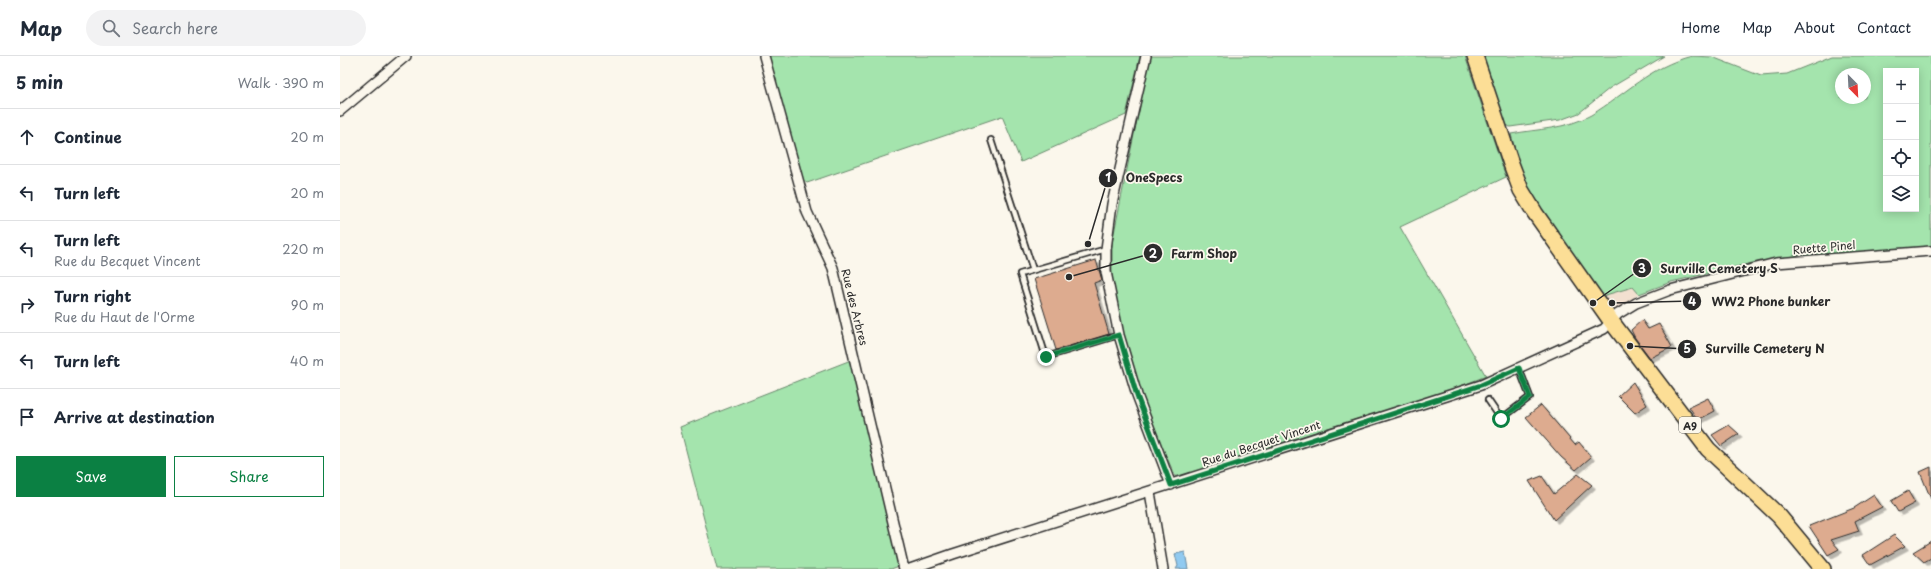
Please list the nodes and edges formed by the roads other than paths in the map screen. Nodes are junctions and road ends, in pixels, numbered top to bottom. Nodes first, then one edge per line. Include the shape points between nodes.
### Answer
1 (406, 56) edge
2 (764, 56) edge
3 (1146, 56) edge
4 (1475, 56) edge
5 (340, 111) edge
6 (991, 140) dead end
7 (1106, 249) junction
8 (1931, 251) edge
9 (1033, 270) junction
10 (1611, 321) junction
11 (1119, 335) junction
12 (1519, 368) junction
13 (1488, 400) dead end
14 (1171, 485) junction
15 (1150, 492) junction
16 (904, 569) edge
17 (910, 569) edge
18 (1163, 569) edge
19 (1823, 569) edge

1 - 5 street
2 - 16 street, Rue des Arbres via 807,212 833,268
3 - 7 street via 1112,204
4 - 10 main road, A9 via 1521,190
6 - 9 lane
7 - 9 lane
7 - 11 street via 1106,272
8 - 10 street, Ruette Pinel via 1776,263 1670,290 1636,303
9 - 11 lane via 1020,274 1046,357
10 - 12 street, Rue du Becquet Vincent via 1604,328
10 - 19 main road, A9 via 1708,449 1779,516
11 - 14 street via 1137,396
12 - 13 lane via 1530,397 1501,419
12 - 14 street, Rue du Becquet Vincent via 1459,393
14 - 15 street, Rue du Becquet Vincent
15 - 17 street, Rue du Becquet Vincent
15 - 18 street

